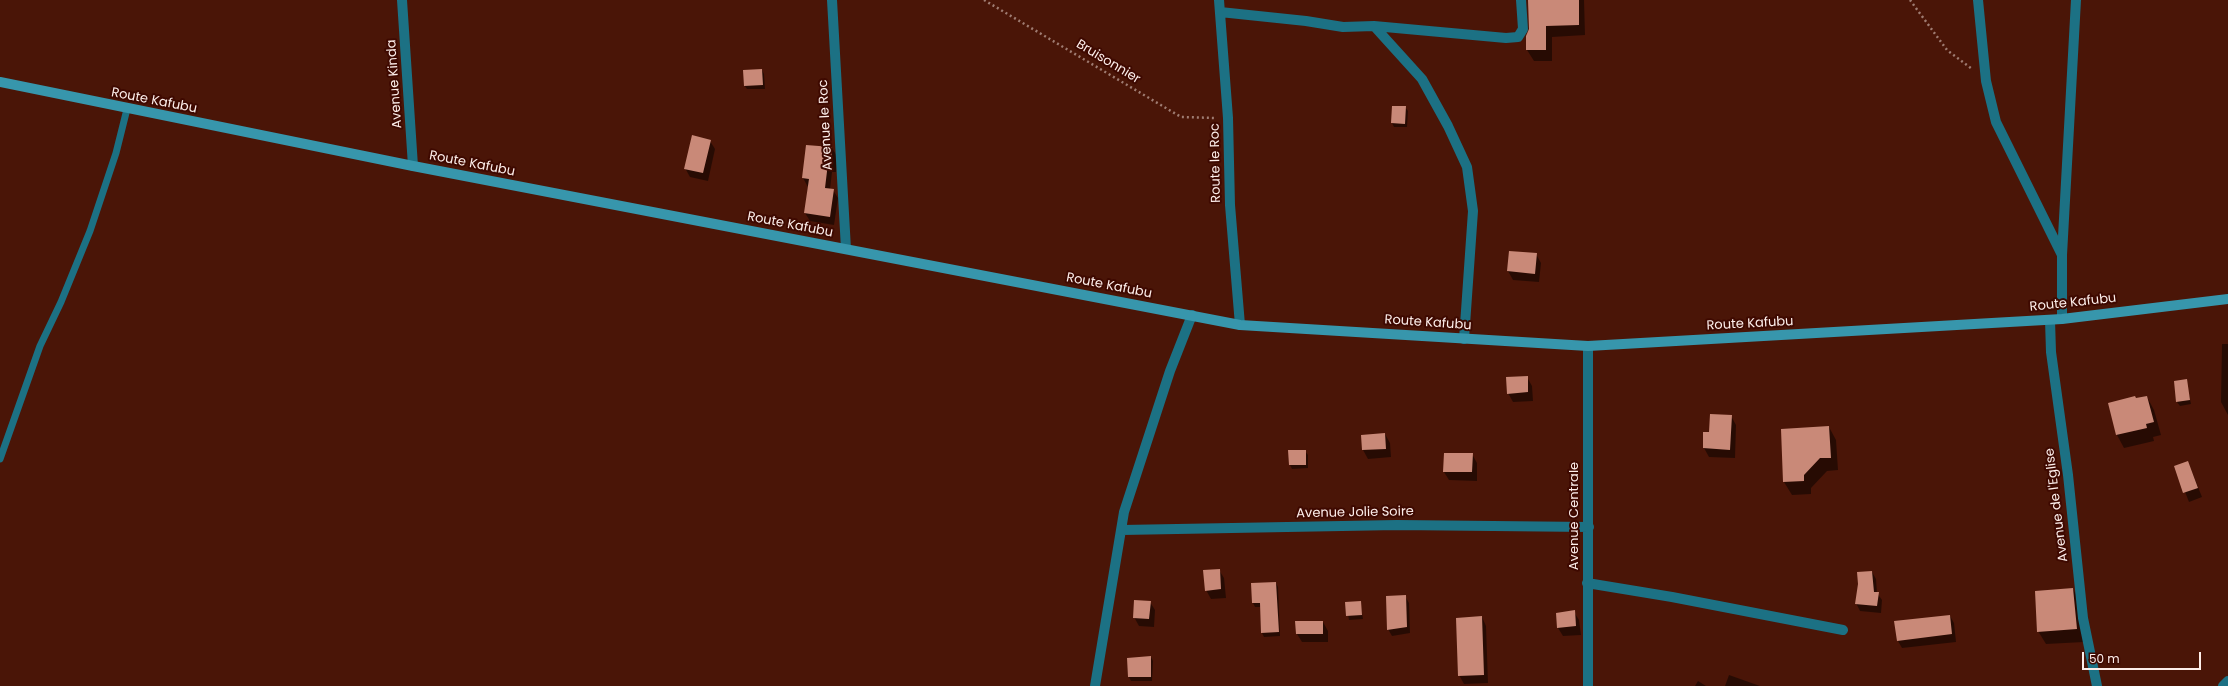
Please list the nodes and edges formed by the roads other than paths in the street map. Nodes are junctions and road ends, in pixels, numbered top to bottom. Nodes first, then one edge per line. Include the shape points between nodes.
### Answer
1 (402, 0) edge
2 (832, 0) edge
3 (1219, 0) edge
4 (1521, 0) edge
5 (1978, 0) edge
6 (2076, 0) edge
7 (1220, 12) junction
8 (1374, 26) junction
9 (0, 82) edge
10 (127, 109) junction
11 (413, 166) junction
12 (846, 249) junction
13 (2062, 255) junction
14 (2228, 298) edge
15 (1192, 315) junction
16 (2062, 319) junction
17 (2050, 320) junction
18 (1240, 324) junction
19 (1464, 339) junction
20 (1588, 346) junction
21 (0, 459) edge
22 (1589, 527) junction
23 (1122, 530) junction
24 (1587, 583) junction
25 (1843, 630) dead end
26 (2228, 681) edge
27 (1095, 686) edge
28 (1588, 686) edge
29 (2097, 686) edge
30 (2223, 686) edge

1 - 11 street, Avenue Kinda
2 - 12 street, Avenue le Roc
3 - 7 street, Route le Roc
4 - 8 street via 1523,30 1518,37
5 - 13 street via 1986,81 1996,122
6 - 13 street
7 - 8 street via 1306,20 1343,27
7 - 18 street, Route le Roc via 1228,118 1230,205
8 - 19 street via 1422,79 1467,167 1472,211
9 - 10 main road, Route Kafubu
10 - 11 main road, Route Kafubu
10 - 21 lane via 116,153 90,231 40,346
11 - 12 main road, Route Kafubu
12 - 15 main road, Route Kafubu
13 - 16 street
14 - 16 main road, Route Kafubu
15 - 18 main road, Route Kafubu
15 - 23 street via 1170,371 1124,512
16 - 17 main road, Route Kafubu
17 - 20 main road, Route Kafubu
17 - 29 street, Avenue de l'Eglise via 2051,352 2068,475 2083,618
18 - 19 main road, Route Kafubu
19 - 20 main road, Route Kafubu
20 - 22 street, Avenue Centrale
22 - 23 street, Avenue Jolie Soire via 1397,525
22 - 24 street, Avenue Centrale
23 - 27 street
24 - 25 street
24 - 28 street, Avenue Centrale
26 - 30 street

